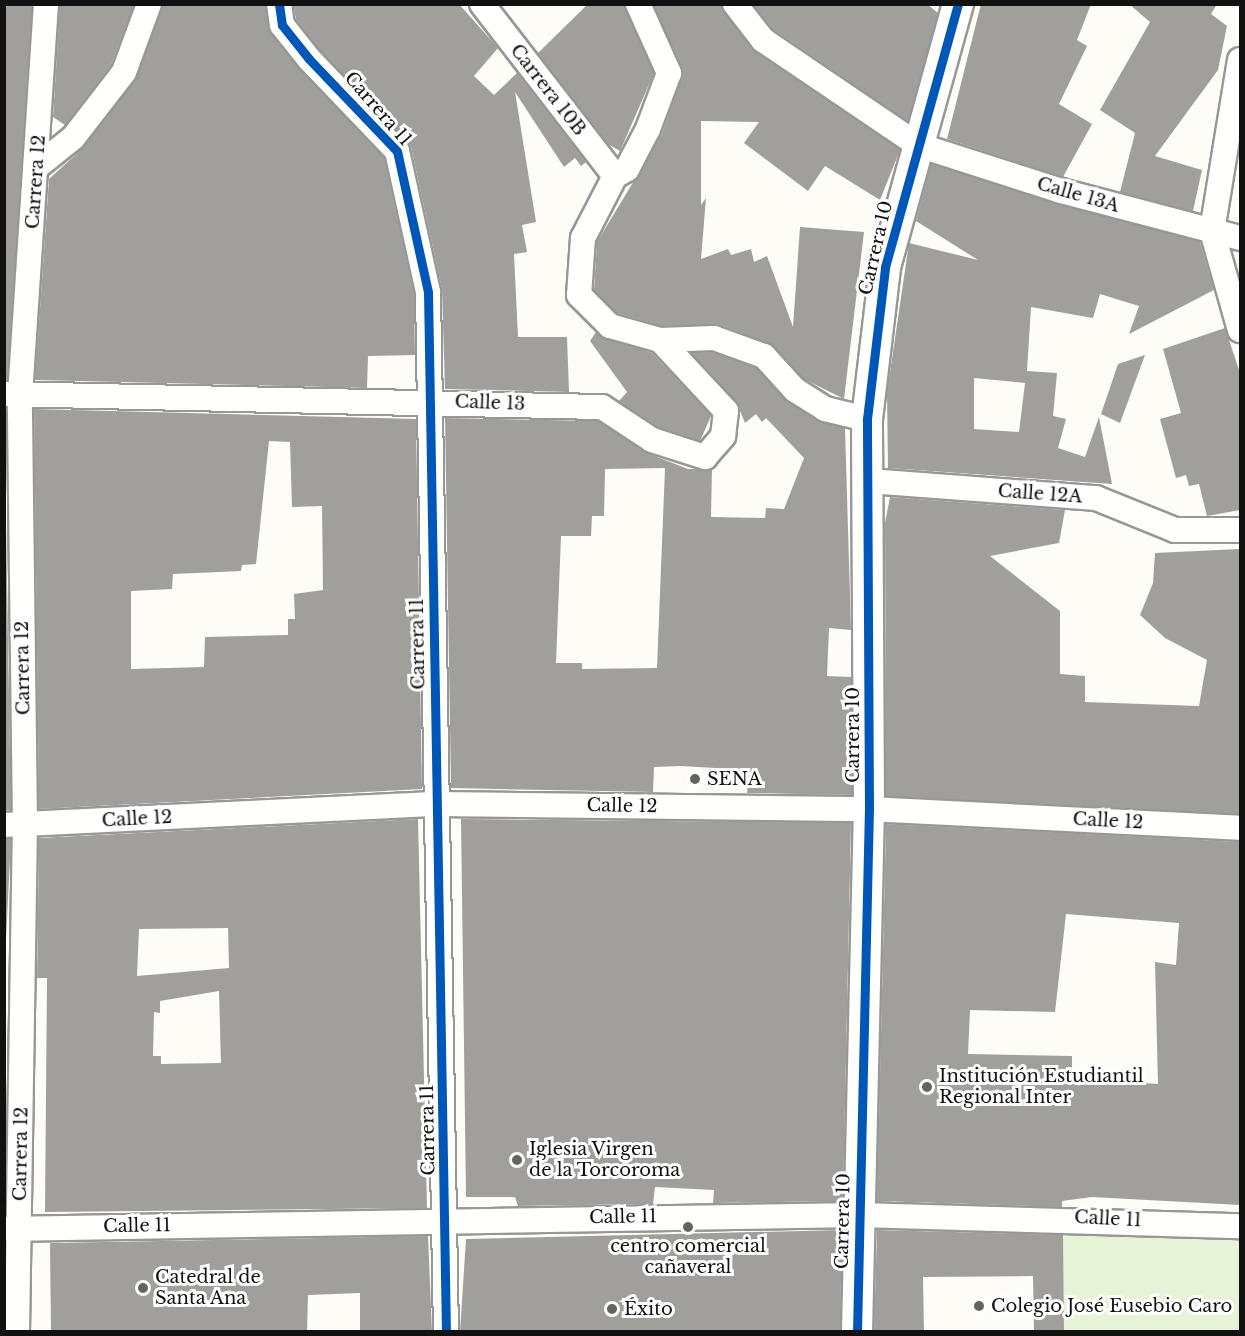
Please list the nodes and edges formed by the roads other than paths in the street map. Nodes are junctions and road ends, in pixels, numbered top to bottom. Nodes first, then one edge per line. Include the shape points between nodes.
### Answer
1 (46, 4) edge
2 (149, 4) edge
3 (279, 4) edge
4 (482, 4) edge
5 (638, 4) edge
6 (735, 4) edge
7 (958, 4) edge
8 (1240, 60) edge
9 (918, 145) junction
10 (39, 165) junction
11 (615, 176) junction
12 (1212, 231) junction
13 (1240, 238) edge
14 (1240, 330) edge
15 (660, 340) junction
16 (12, 394) edge
17 (430, 401) junction
18 (867, 419) junction
19 (869, 481) junction
20 (1240, 530) edge
21 (437, 804) junction
22 (869, 809) junction
23 (15, 825) edge
24 (1240, 828) edge
25 (860, 1215) junction
26 (445, 1218) junction
27 (1240, 1226) edge
28 (12, 1229) edge
29 (17, 1332) edge
30 (446, 1332) edge
31 (857, 1332) edge

1 - 10 street, Carrera 12
2 - 10 street via 124,72 73,138
3 - 17 street, Carrera 11 via 282,25 397,151 406,172 428,292
4 - 11 street, Carrera 10B
5 - 11 street via 669,73 648,129 627,169
6 - 9 street via 763,40
7 - 9 street, Carrera 10
8 - 12 street
9 - 12 street, Calle 13A via 1061,191
9 - 18 street, Carrera 10 via 885,267
10 - 16 street, Carrera 12
11 - 15 street via 583,238 579,295 610,326
12 - 13 street, Calle 13A
12 - 14 street
15 - 17 street, Calle 13 via 726,411 729,421 705,457 652,440 602,407
15 - 18 street via 714,338 764,356 795,390 825,409
16 - 17 street, Calle 13
16 - 23 street, Carrera 12
17 - 21 street, Carrera 11
18 - 19 street, Carrera 10
19 - 20 street, Calle 12A via 1096,498 1175,530
19 - 22 street, Carrera 10
21 - 22 street, Calle 12
21 - 23 street, Calle 12
21 - 26 street, Carrera 11
22 - 24 street, Calle 12
22 - 25 street, Carrera 10
23 - 28 street, Carrera 12
25 - 26 street, Calle 11
25 - 27 street, Calle 11
25 - 31 street, Carrera 10
26 - 28 street, Calle 11
26 - 30 street, Carrera 11
28 - 29 street, Carrera 12

